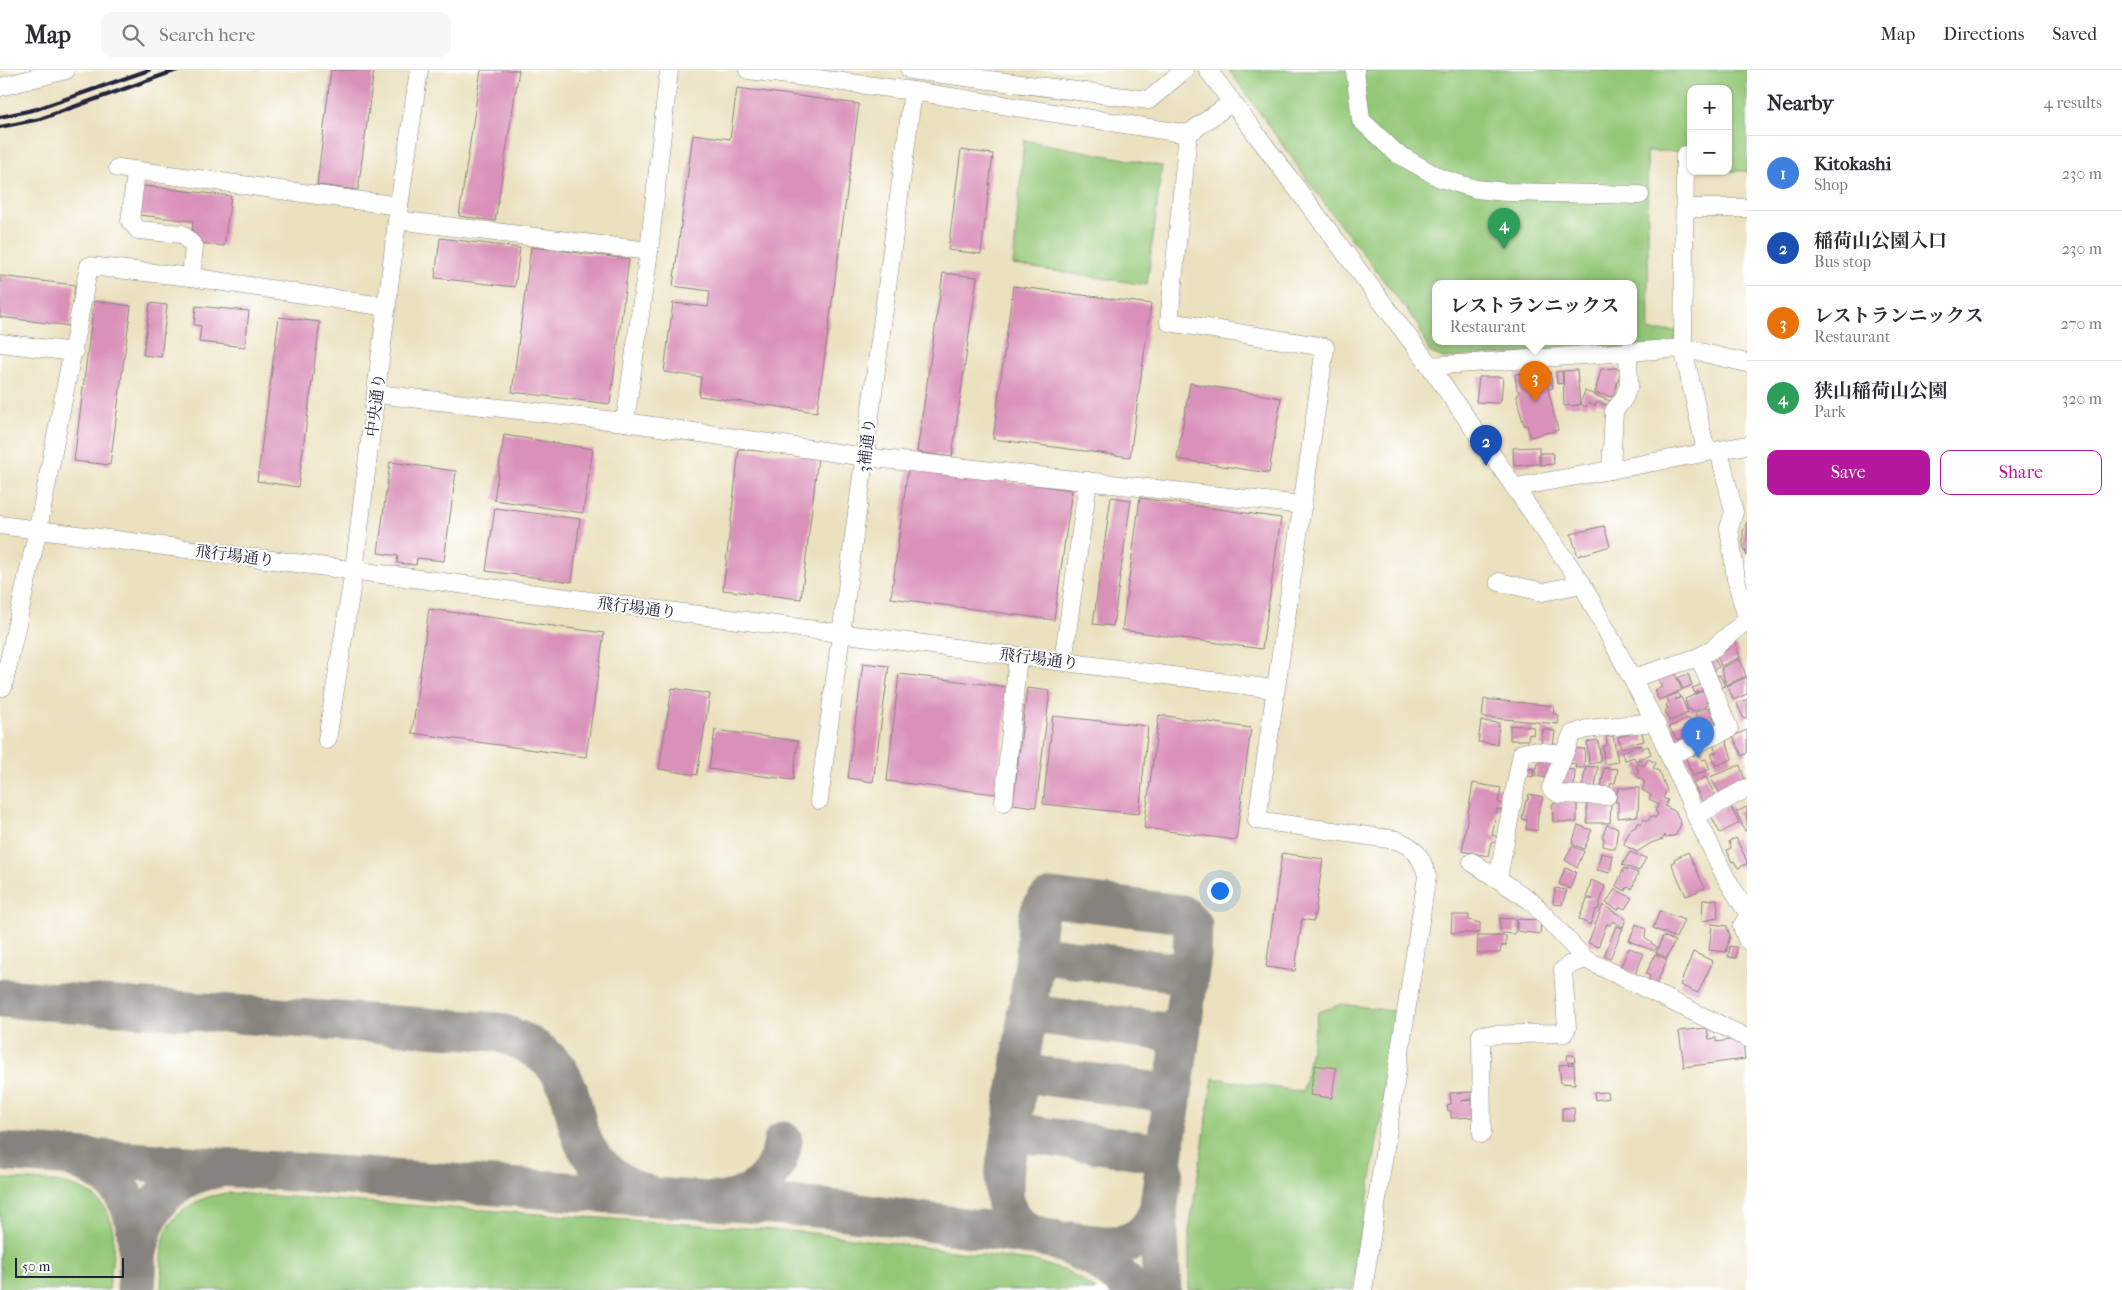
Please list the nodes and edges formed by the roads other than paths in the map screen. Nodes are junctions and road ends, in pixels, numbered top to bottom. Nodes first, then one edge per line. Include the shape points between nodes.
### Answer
1 (66, 70) edge
2 (419, 70) edge
3 (669, 70) edge
4 (748, 70) edge
5 (910, 70) edge
6 (1184, 70) edge
7 (1208, 70) edge
8 (1355, 70) edge
9 (0, 87) edge
10 (913, 91) junction
11 (1232, 102) junction
12 (1188, 134) junction
13 (1685, 155) dead end
14 (118, 168) dead end
15 (136, 172) junction
16 (1640, 195) dead end
17 (1686, 208) junction
18 (1747, 208) edge
19 (398, 213) junction
20 (649, 251) junction
21 (191, 278) junction
22 (387, 307) junction
23 (0, 343) edge
24 (1683, 348) junction
25 (74, 352) junction
26 (1628, 353) junction
27 (1747, 363) edge
28 (1430, 366) junction
29 (376, 394) junction
30 (625, 422) junction
31 (1747, 445) edge
32 (1713, 451) junction
33 (865, 457) junction
34 (1610, 470) junction
35 (1088, 482) junction
36 (1517, 487) junction
37 (1303, 505) junction
38 (0, 525) edge
39 (38, 530) junction
40 (354, 570) junction
41 (1499, 582) dead end
42 (1582, 584) junction
43 (1747, 619) edge
44 (842, 633) junction
45 (1018, 656) junction
46 (1699, 657) junction
47 (1063, 662) junction
48 (1633, 678) junction
49 (3, 687) dead end
50 (1274, 689) junction
51 (1655, 722) junction
52 (327, 740) dead end
53 (1564, 754) junction
54 (1670, 755) junction
55 (1747, 788) edge
56 (1607, 796) dead end
57 (819, 800) dead end
58 (1004, 802) dead end
59 (1696, 816) junction
60 (1472, 862) dead end
61 (1498, 878) junction
62 (1747, 912) edge
63 (1747, 918) edge
64 (1747, 940) edge
65 (1585, 959) junction
66 (1747, 1038) edge
67 (1482, 1134) dead end
68 (1363, 1290) edge

1 - 9 street
2 - 19 street, 中央通り
3 - 20 street
4 - 10 street
5 - 6 street via 1149,100
7 - 11 street
8 - 16 street via 1361,120 1396,153 1440,178 1476,189 1506,192
10 - 12 street
10 - 33 street, 3補通り
11 - 12 street
11 - 28 street
12 - 37 street via 1169,322 1325,347
13 - 17 street
14 - 15 street
15 - 19 street
15 - 21 street via 130,221 138,230 182,234 194,246
17 - 18 street
17 - 24 street
19 - 20 street
19 - 22 street, 中央通り
20 - 30 street
21 - 22 street
21 - 25 street via 90,266
22 - 29 street, 中央通り
23 - 25 street
24 - 26 street
24 - 27 street
24 - 32 street
25 - 39 street
26 - 28 street
26 - 34 street via 1629,385 1614,411
28 - 36 street
29 - 30 street
29 - 40 street, 中央通り
30 - 33 street
31 - 32 street
32 - 34 street
32 - 43 street via 1734,512 1729,528 1736,579
33 - 35 street
33 - 44 street, 3補通り
34 - 36 street
35 - 37 street
35 - 47 street
36 - 42 street
37 - 50 street
38 - 39 street, 飛行場通り
39 - 40 street, 飛行場通り
39 - 49 street
40 - 44 street, 飛行場通り
40 - 52 street, 中央通り
41 - 42 street via 1543,592
42 - 48 street
43 - 46 street
44 - 45 street, 飛行場通り
44 - 57 street, 3補通り
45 - 47 street, 飛行場通り
45 - 58 street
46 - 48 street
46 - 54 street via 1729,729
47 - 50 street, 飛行場通り
48 - 51 street
50 - 68 street via 1257,820 1401,842 1415,850 1427,876
51 - 53 street via 1587,729 1572,734
51 - 54 street
53 - 56 street via 1552,788 1559,794
53 - 61 street via 1522,753
54 - 59 street
55 - 59 street
59 - 62 street via 1726,878
60 - 61 street
61 - 65 street via 1532,901
63 - 64 street via 1742,926
65 - 66 street
65 - 67 street via 1563,970 1564,1033 1481,1036

